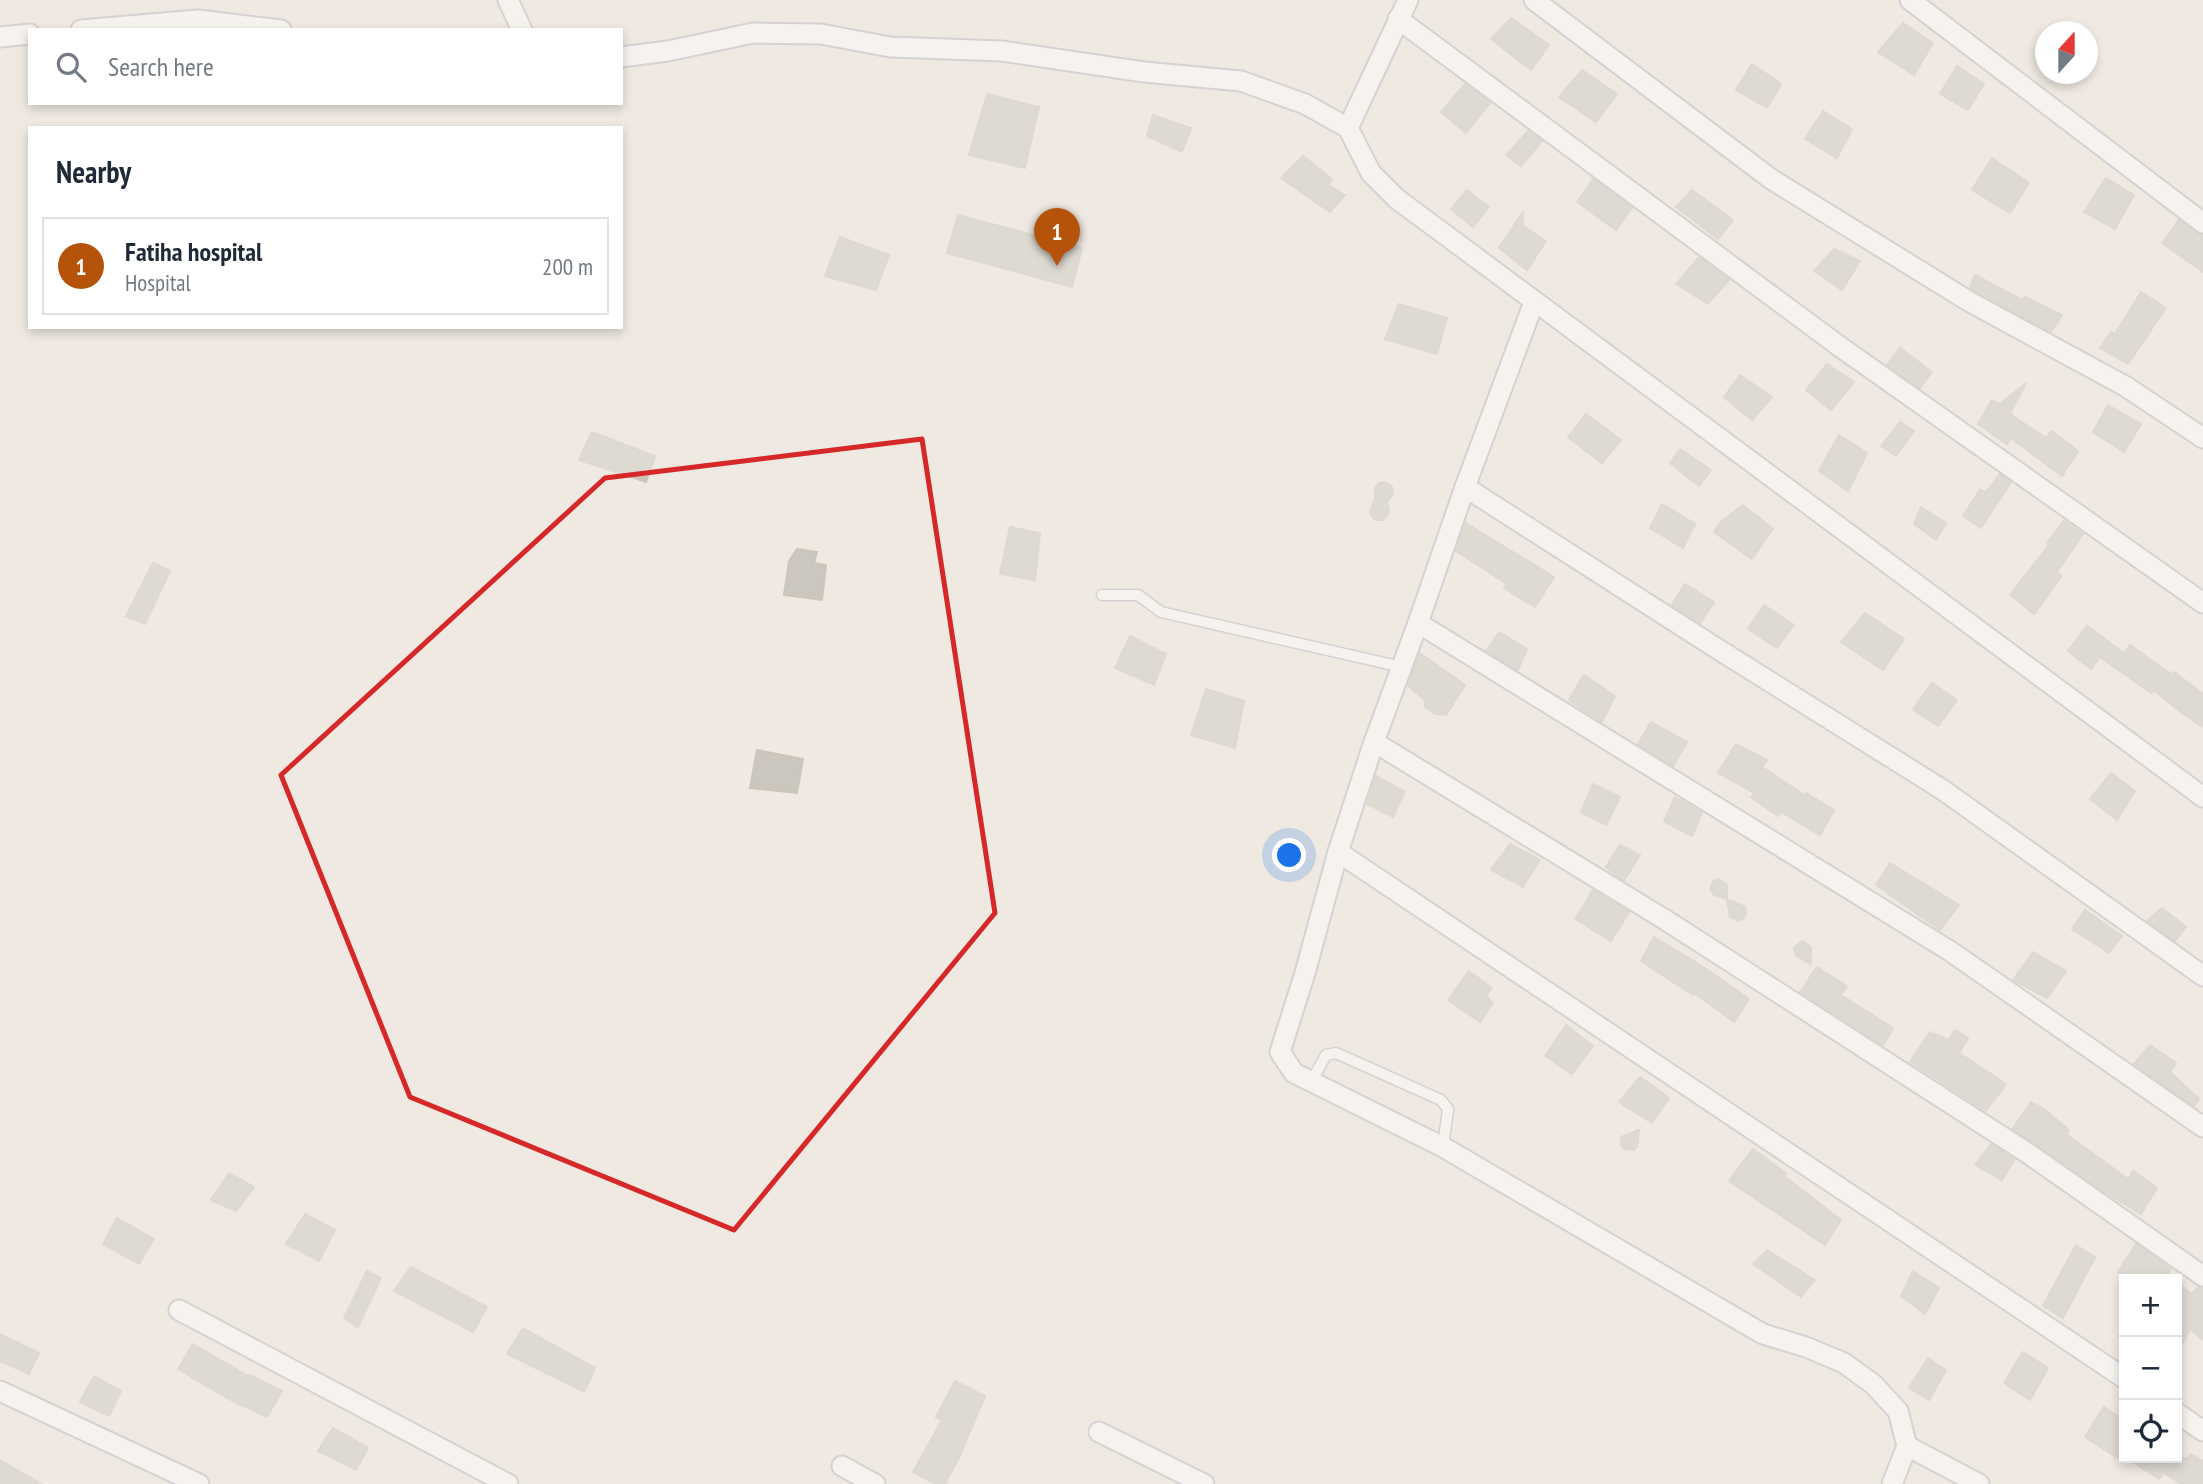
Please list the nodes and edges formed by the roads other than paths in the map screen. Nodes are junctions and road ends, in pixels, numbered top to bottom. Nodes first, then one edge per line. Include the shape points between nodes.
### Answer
1 (508, 0) edge
2 (1408, 0) edge
3 (1535, 0) edge
4 (1910, 0) edge
5 (1398, 19) junction
6 (104, 28) edge
7 (264, 28) edge
8 (521, 28) edge
9 (28, 34) edge
10 (0, 37) edge
11 (623, 57) edge
12 (1348, 128) junction
13 (2203, 223) edge
14 (1534, 302) junction
15 (2203, 438) edge
16 (1465, 487) junction
17 (1102, 594) dead end
18 (2203, 603) edge
19 (1418, 623) junction
20 (1402, 667) junction
21 (1374, 742) junction
22 (2203, 797) edge
23 (1338, 852) junction
24 (2203, 976) edge
25 (1311, 1082) junction
26 (2203, 1127) edge
27 (1443, 1147) junction
28 (2203, 1276) edge
29 (179, 1310) dead end
30 (2119, 1375) edge
31 (0, 1391) edge
32 (2182, 1416) edge
33 (2203, 1431) edge
34 (1099, 1432) dead end
35 (1907, 1447) junction
36 (842, 1466) dead end
37 (199, 1484) edge
38 (508, 1484) edge
39 (875, 1484) edge
40 (1204, 1484) edge
41 (1892, 1484) edge
42 (1979, 1484) edge

1 - 8 street
2 - 5 street
3 - 15 street via 1771,179 1970,302 2125,386
4 - 13 street
5 - 12 street
5 - 18 street via 1839,346
6 - 7 street via 198,20
9 - 10 street
11 - 12 street via 753,33 821,34 890,47 1002,51 1241,81 1305,104
12 - 14 street via 1371,173 1397,200
14 - 16 street
14 - 22 street
16 - 19 street
16 - 24 street via 1943,790
17 - 20 lane via 1138,596 1161,612
19 - 20 street
19 - 26 street via 1950,951
20 - 21 street
21 - 23 street
21 - 28 street via 1676,926 2026,1152
23 - 25 street via 1280,1052 1294,1073
23 - 30 street
25 - 27 street
25 - 27 lane via 1326,1055 1336,1054 1441,1100 1448,1110
27 - 35 street via 1763,1334 1844,1363 1873,1384 1898,1411
29 - 38 street
31 - 37 street
32 - 33 street
34 - 40 street
35 - 41 street
35 - 42 street
36 - 39 street

